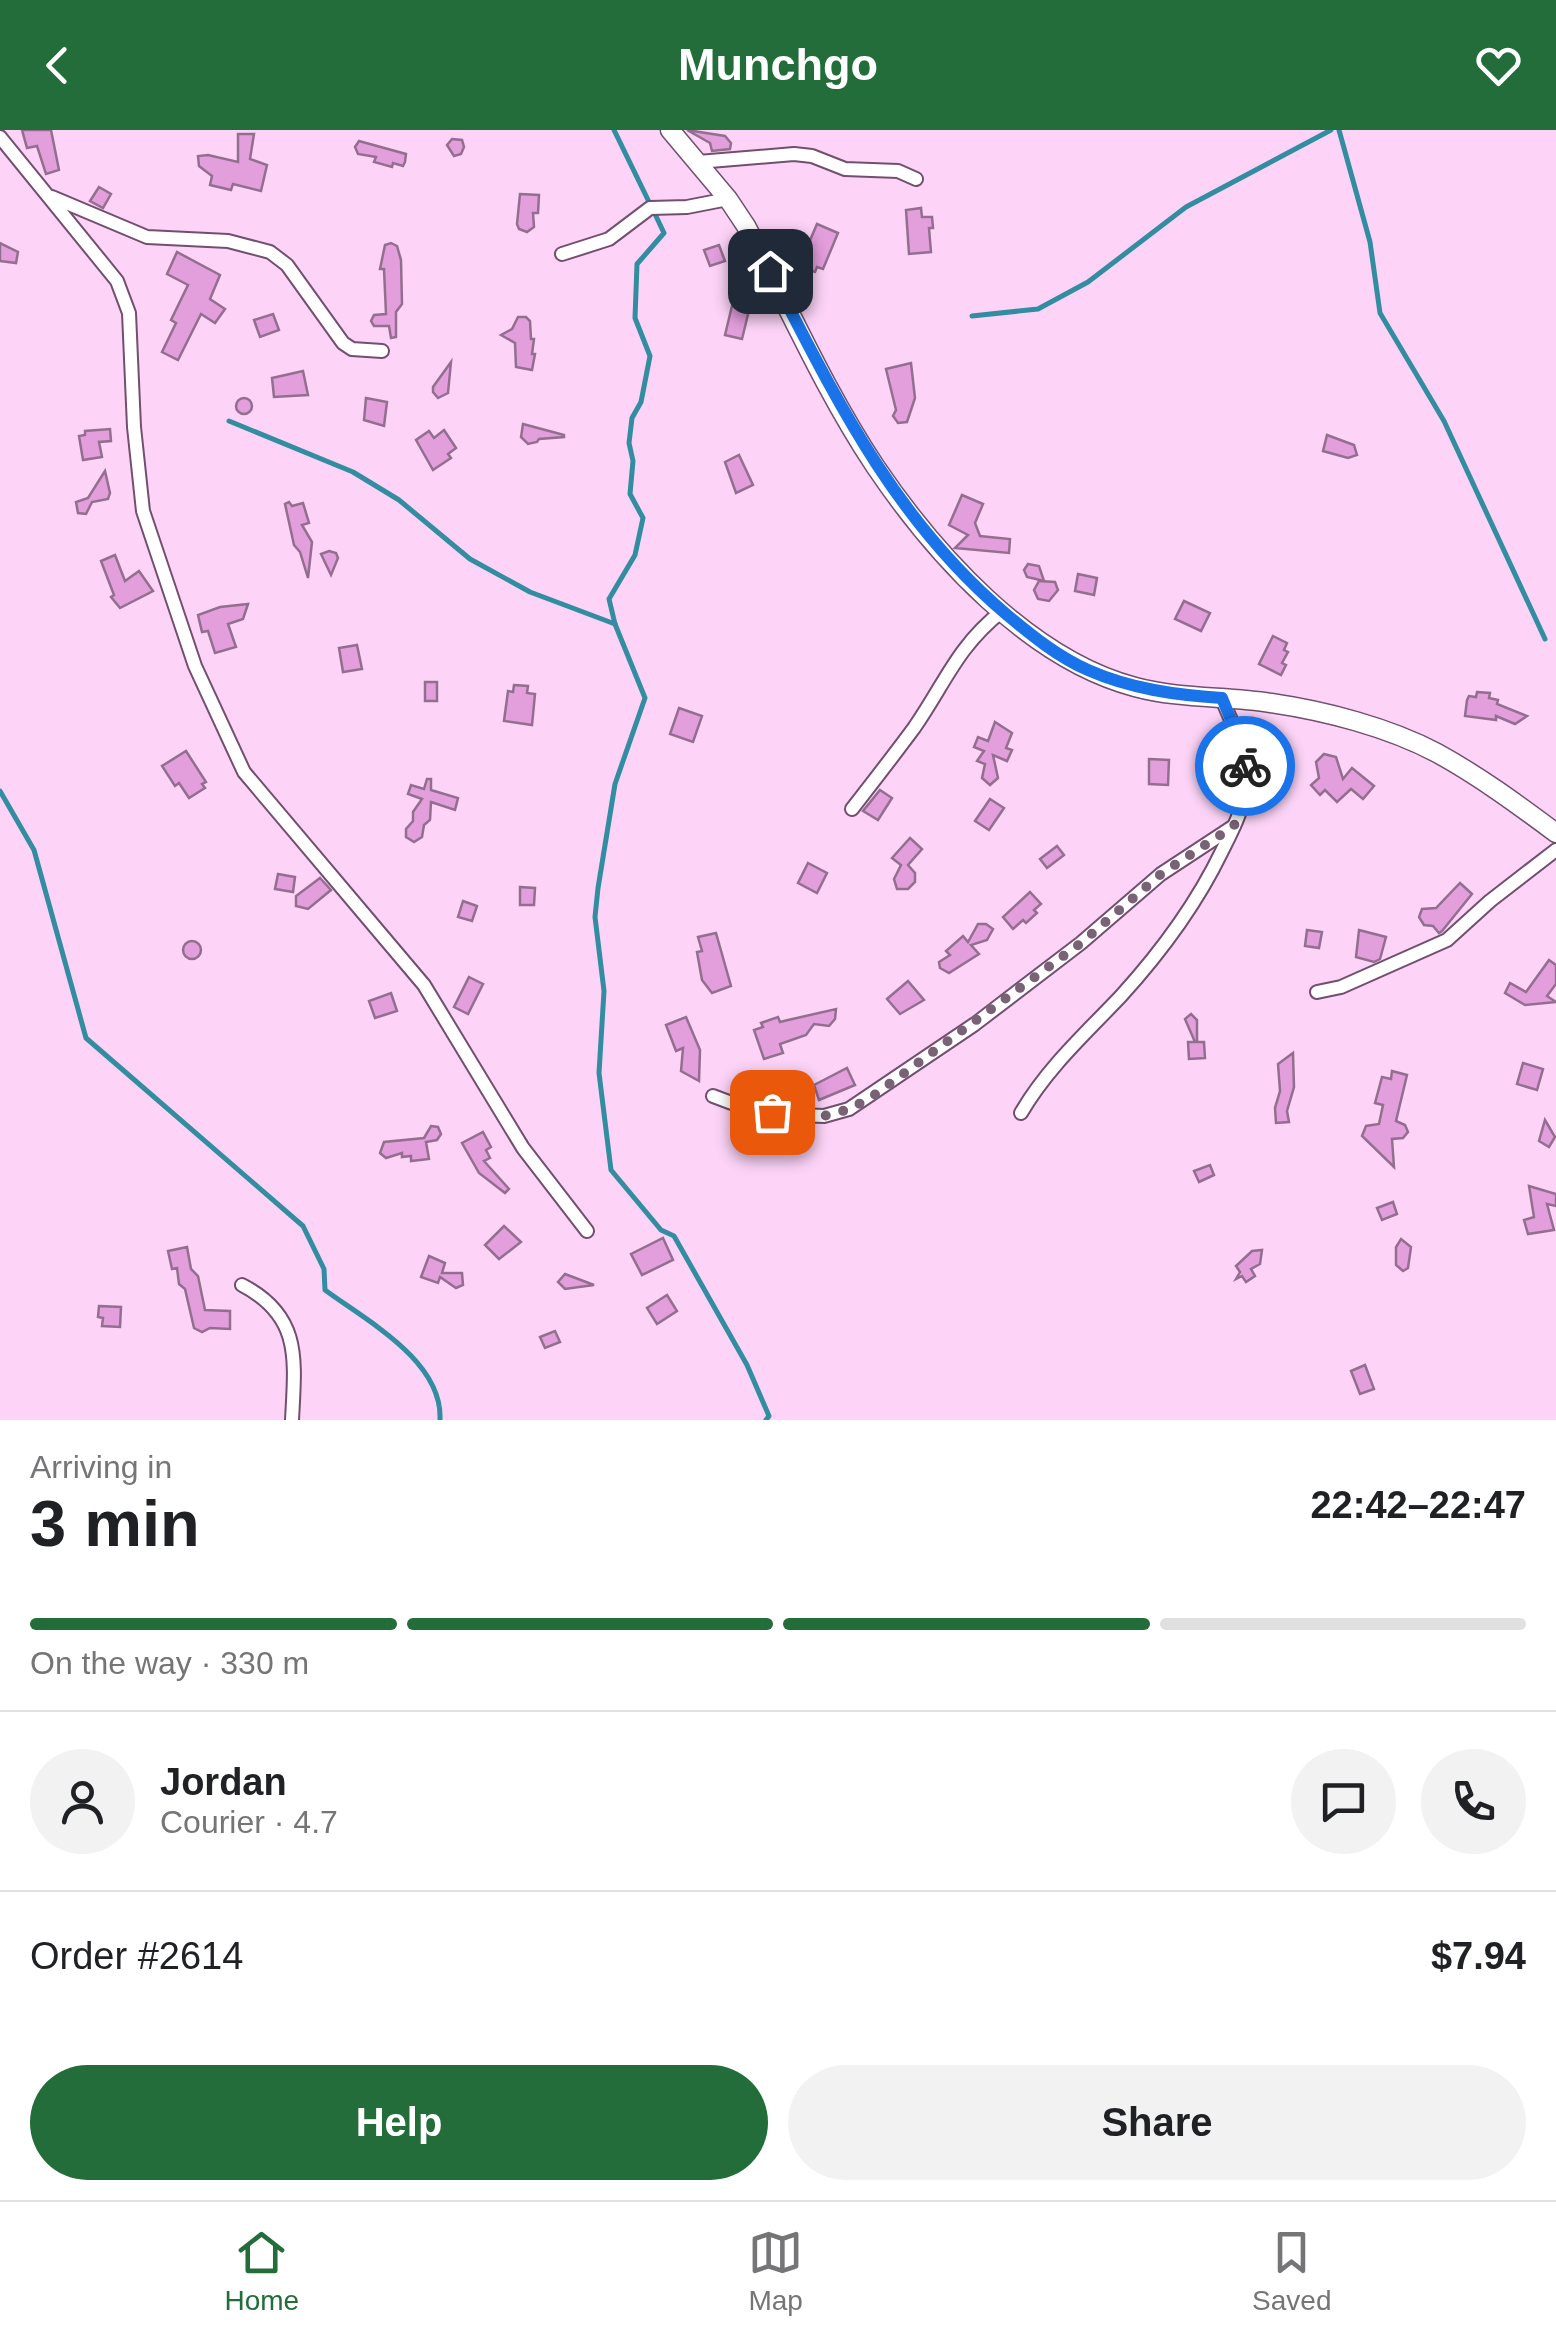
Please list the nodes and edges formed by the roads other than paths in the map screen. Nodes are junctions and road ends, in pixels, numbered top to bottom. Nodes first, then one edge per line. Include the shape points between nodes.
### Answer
1 (670, 130) edge
2 (0, 137) edge
3 (698, 162) junction
4 (916, 179) dead end
5 (45, 194) junction
6 (728, 199) junction
7 (562, 254) dead end
8 (382, 350) dead end
9 (1002, 611) junction
10 (1222, 698) junction
11 (852, 808) dead end
12 (1234, 826) junction
13 (1556, 833) edge
14 (1556, 850) edge
15 (1316, 992) dead end
16 (713, 1096) dead end
17 (1021, 1113) dead end
18 (587, 1231) dead end
19 (242, 1286) dead end
20 (292, 1420) edge

1 - 3 street
2 - 5 street
3 - 4 street via 794,154
3 - 6 street
5 - 8 street via 146,236 228,241 270,252 343,343
5 - 18 street via 117,281 129,313 142,510 195,666 244,772 424,985 523,1148
6 - 7 street via 650,208 610,238
6 - 9 street via 876,466 922,527
9 - 10 street via 1086,669 1136,688
9 - 11 street via 956,657 916,726
10 - 12 street via 1244,762 1246,784
10 - 13 street via 1313,711 1434,751
12 - 16 street via 1161,874 975,1024 850,1109 799,1115
12 - 17 street via 1191,909
14 - 15 street via 1447,940 1342,988
19 - 20 street via 285,1320

